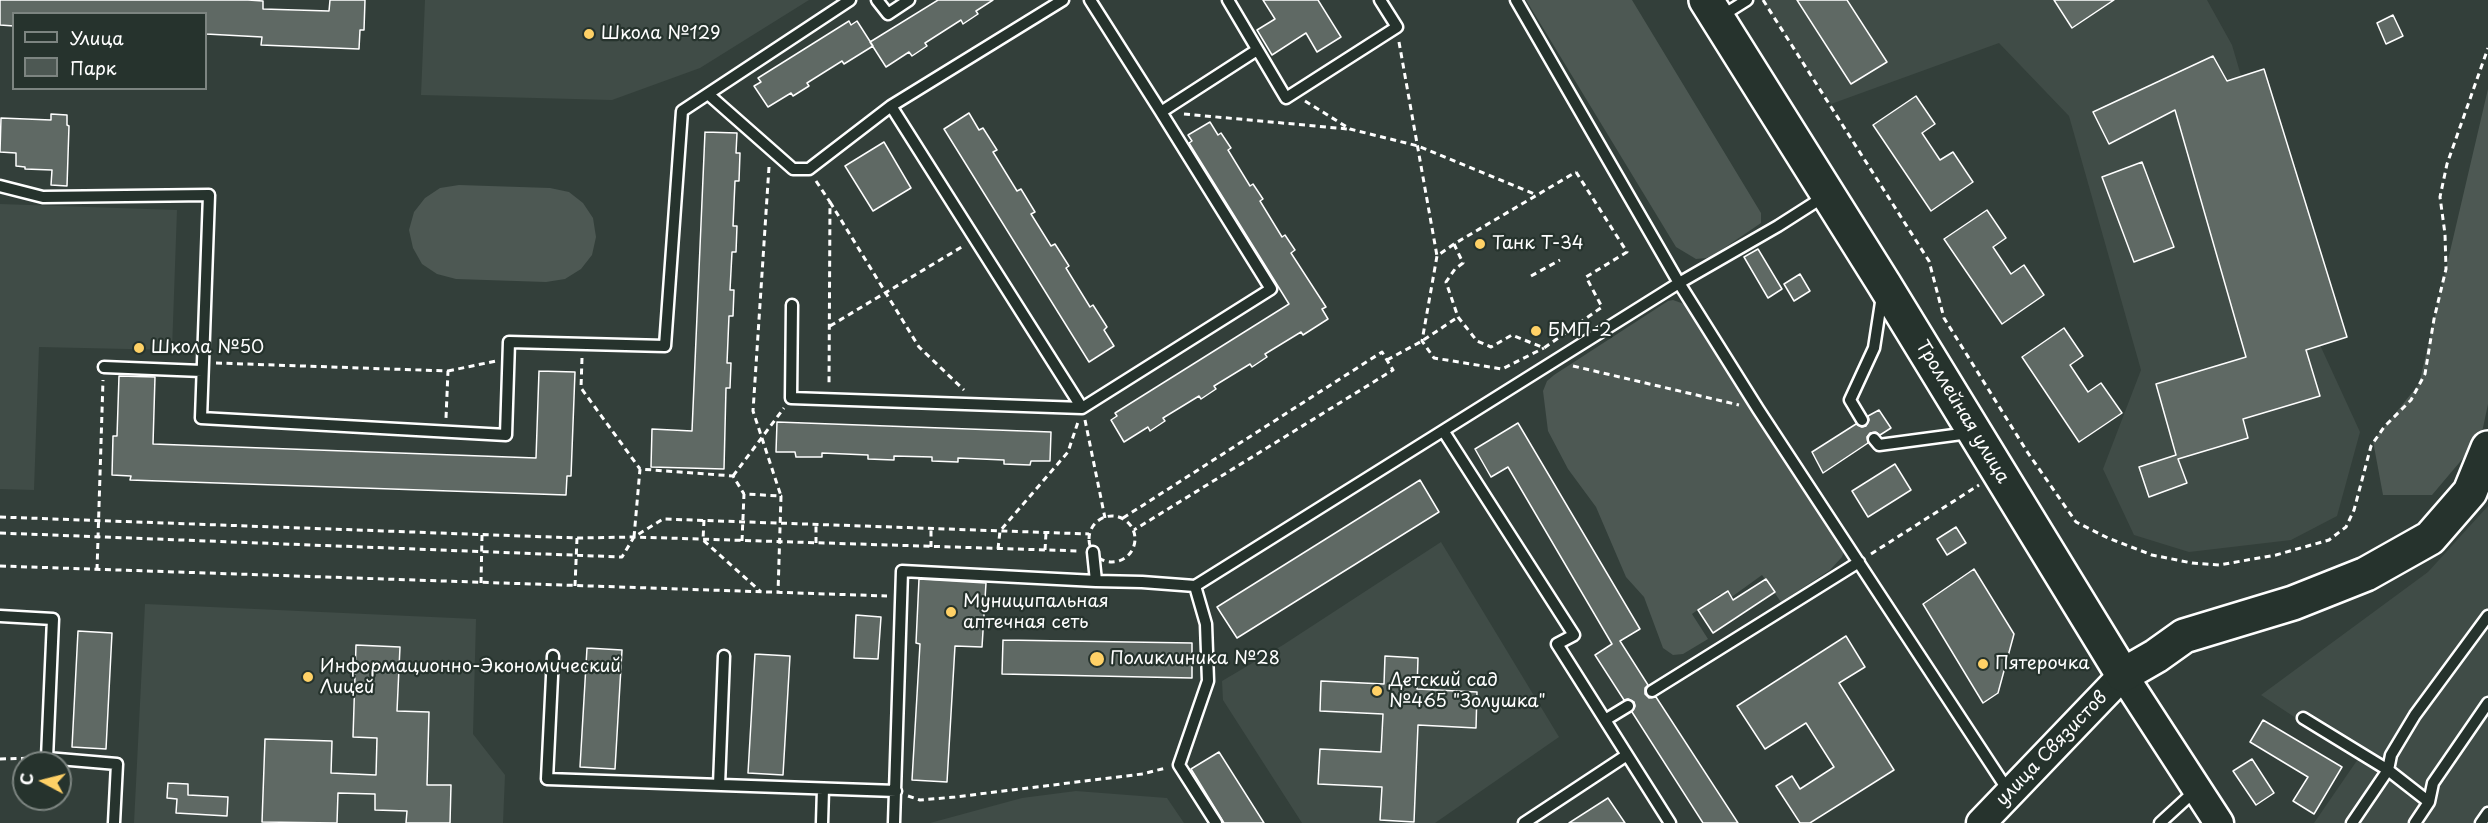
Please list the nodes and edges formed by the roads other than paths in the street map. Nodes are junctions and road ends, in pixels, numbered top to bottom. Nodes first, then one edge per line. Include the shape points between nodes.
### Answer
1 (850, 0) edge
2 (877, 0) edge
3 (909, 0) edge
4 (1062, 0) edge
5 (1090, 0) edge
6 (1228, 0) edge
7 (1380, 0) edge
8 (1516, 0) edge
9 (1747, 0) edge
10 (1712, 9) edge
11 (1257, 50) junction
12 (708, 94) junction
13 (891, 106) junction
14 (1161, 112) junction
15 (0, 186) edge
16 (1827, 194) junction
17 (1678, 283) junction
18 (1884, 284) junction
19 (792, 305) dead end
20 (202, 367) junction
21 (104, 368) road end
22 (1082, 408) junction
23 (1862, 420) dead end
24 (1444, 432) junction
25 (1975, 432) junction
26 (1874, 439) dead end
27 (2488, 448) edge
28 (1093, 552) road end
29 (1859, 562) junction
30 (1096, 581) junction
31 (1195, 586) junction
32 (0, 616) edge
33 (2488, 616) edge
34 (553, 656) dead end
35 (724, 656) dead end
36 (2123, 675) junction
37 (1652, 691) dead end
38 (2488, 703) edge
39 (1628, 706) dead end
40 (2303, 718) dead end
41 (1605, 720) junction
42 (1627, 756) junction
43 (2388, 770) junction
44 (719, 785) junction
45 (824, 789) junction
46 (2197, 789) junction
47 (896, 791) junction
48 (2010, 794) junction
49 (2429, 802) junction
50 (2488, 813) edge
51 (114, 823) edge
52 (822, 823) edge
53 (894, 823) edge
54 (1216, 823) edge
55 (1524, 823) edge
56 (1670, 823) edge
57 (1981, 823) edge
58 (2160, 823) edge
59 (2219, 823) edge
60 (2352, 823) edge
61 (2415, 823) edge
62 (2481, 823) edge

1 - 12 lane
2 - 3 lane via 888,14
4 - 13 lane
5 - 14 lane
6 - 11 lane
7 - 11 lane via 1396,27 1286,98
8 - 17 lane
9 - 10 lane
10 - 16 main road, Троллейная улица
11 - 14 lane
12 - 13 lane via 793,169 809,169
12 - 20 lane via 682,111 665,346 509,342 506,435 201,418
13 - 22 lane
14 - 22 lane via 1271,289
15 - 20 lane via 43,197 209,195
16 - 17 lane
16 - 18 main road, Троллейная улица
17 - 24 lane
17 - 29 lane
18 - 23 lane via 1874,348 1850,400
18 - 25 main road, Троллейная улица
19 - 22 lane via 791,399
20 - 21 lane
24 - 31 lane
24 - 41 lane via 1574,635 1557,644
25 - 26 lane via 1879,445
25 - 36 main road, Троллейная улица
27 - 36 main road via 2470,492 2430,538 2366,574 2293,603 2184,636
28 - 30 lane
29 - 37 lane
29 - 48 lane
30 - 31 lane
30 - 47 lane via 902,571
31 - 54 lane via 1206,624 1208,681 1179,765
32 - 51 lane via 53,619 47,758 117,764
33 - 43 lane via 2415,715 2391,754
34 - 44 lane via 547,779
35 - 44 lane
36 - 46 main road, Троллейная улица
36 - 48 main road, улица Связистов
38 - 49 lane via 2433,783
39 - 41 lane
40 - 43 lane
41 - 42 lane
42 - 55 lane
42 - 56 lane
43 - 49 lane
43 - 60 lane
44 - 45 lane
45 - 47 lane
45 - 52 lane
46 - 58 lane
46 - 59 main road, Троллейная улица
47 - 53 lane
48 - 57 main road, улица Связистов
49 - 61 lane
50 - 62 lane

